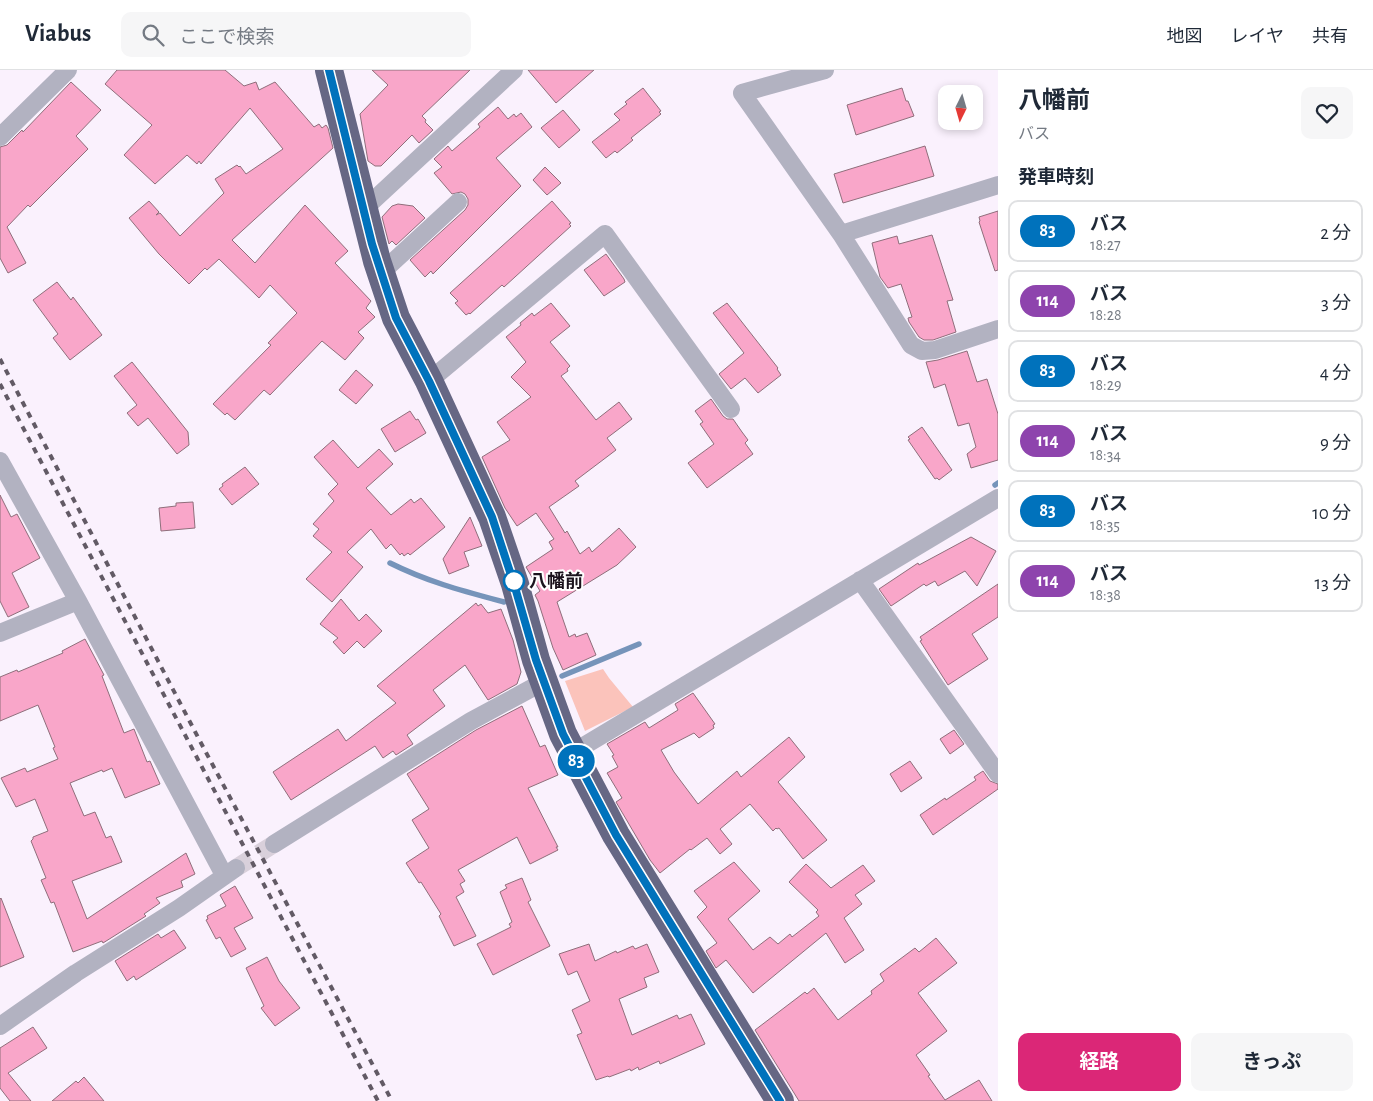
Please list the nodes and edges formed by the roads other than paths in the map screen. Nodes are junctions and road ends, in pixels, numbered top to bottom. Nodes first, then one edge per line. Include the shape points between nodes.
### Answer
1 (68, 70) edge
2 (329, 70) edge
3 (514, 70) edge
4 (825, 70) edge
5 (0, 137) edge
6 (998, 185) edge
7 (458, 202) dead end
8 (363, 210) junction
9 (841, 234) junction
10 (381, 273) junction
11 (998, 329) edge
12 (429, 381) junction
13 (731, 409) dead end
14 (0, 461) edge
15 (998, 498) edge
16 (860, 580) junction
17 (78, 601) junction
18 (0, 633) edge
19 (544, 682) junction
20 (572, 753) junction
21 (998, 774) edge
22 (274, 844) tunnel mouth
23 (0, 1026) edge
24 (780, 1101) edge

1 - 5 street
2 - 8 highway
3 - 8 street
4 - 9 street via 742,93
6 - 9 street
7 - 10 street
8 - 10 highway
9 - 11 street via 910,345 922,351 935,350
10 - 12 highway via 396,318
12 - 13 street via 605,234
12 - 19 highway via 492,517
14 - 17 street
15 - 16 street
16 - 20 street
16 - 21 street
17 - 18 street
17 - 23 street via 230,872
19 - 20 highway
19 - 22 street via 471,721
20 - 24 highway via 616,835

